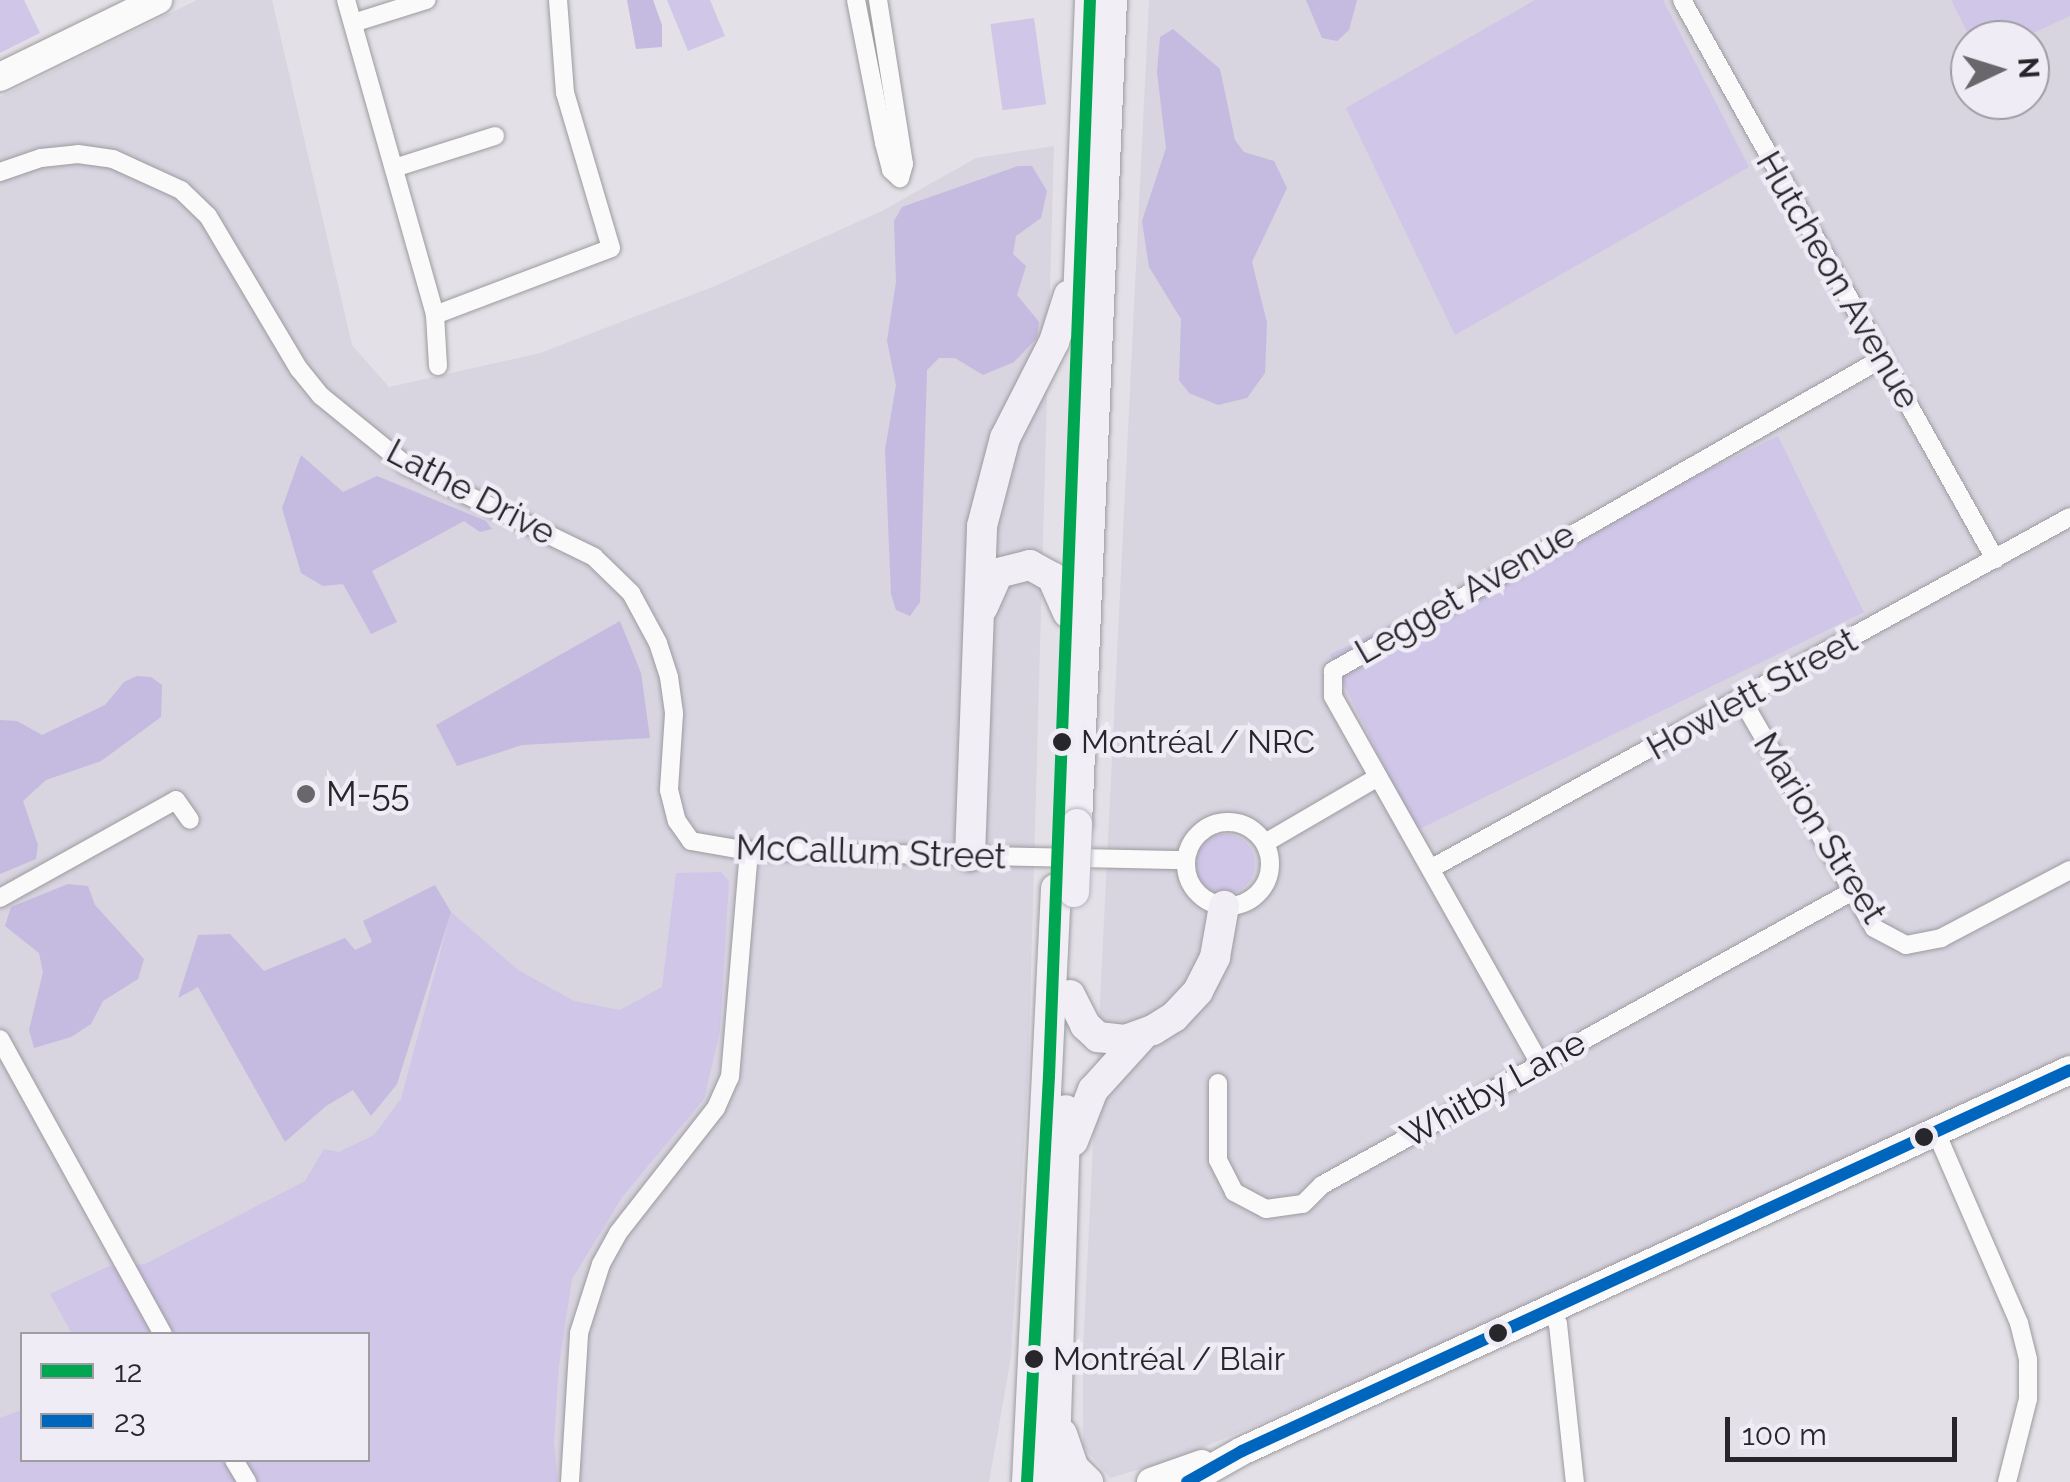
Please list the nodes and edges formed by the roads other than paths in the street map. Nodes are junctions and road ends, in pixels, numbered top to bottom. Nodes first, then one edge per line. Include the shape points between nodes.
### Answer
1 (158, 0) edge
2 (346, 0) edge
3 (426, 0) edge
4 (558, 0) edge
5 (856, 0) edge
6 (878, 0) edge
7 (1090, 0) edge
8 (1112, 0) edge
9 (1682, 0) edge
10 (353, 23) junction
11 (0, 77) edge
12 (495, 136) dead end
13 (394, 168) junction
14 (0, 172) edge
15 (1080, 254) junction
16 (435, 315) junction
17 (1883, 358) junction
18 (438, 366) dead end
19 (2070, 517) edge
20 (1995, 559) junction
21 (1068, 613) junction
22 (980, 620) junction
23 (1742, 700) junction
24 (1378, 778) junction
25 (190, 820) dead end
26 (1068, 823) junction
27 (682, 831) joint
28 (1265, 844) junction
29 (749, 851) junction
30 (970, 856) junction
31 (1186, 860) junction
32 (1432, 868) junction
33 (2070, 870) edge
34 (1065, 890) junction
35 (1852, 892) junction
36 (0, 898) edge
37 (1224, 906) junction
38 (1070, 996) junction
39 (1141, 1036) junction
40 (0, 1040) edge
41 (1539, 1062) junction
42 (2070, 1070) edge
43 (1218, 1083) dead end
44 (1936, 1132) junction
45 (1064, 1178) junction
46 (1551, 1311) junction
47 (162, 1332) edge
48 (1044, 1408) junction
49 (1242, 1451) junction
50 (570, 1482) edge
51 (1015, 1482) edge
52 (1027, 1482) edge
53 (1054, 1482) edge
54 (1088, 1482) edge
55 (1151, 1482) edge
56 (1187, 1482) edge
57 (1574, 1482) edge
58 (2006, 1482) edge

1 - 11 street via 110,12
2 - 10 street
3 - 10 street
4 - 16 street via 565,93 611,248
5 - 6 street via 884,143 900,178 904,164
7 - 15 main road
8 - 26 main road
9 - 17 street, Hutcheon Avenue
10 - 13 street
12 - 13 street
13 - 16 street
14 - 27 street, Lathe Drive via 78,154 130,164 181,190 208,216 298,370 321,396 407,466 594,558 632,593 669,677 670,790
15 - 21 main road
15 - 22 main road via 1056,337 1006,438 988,492 978,558
16 - 18 street
17 - 20 street, Hutcheon Avenue
17 - 24 street, Legget Avenue via 1333,671 1333,696
19 - 20 street, Howlett Street
20 - 23 street, Howlett Street
21 - 22 main road via 1052,577 1021,564 994,578
21 - 26 main road
22 - 30 main road
23 - 32 street, Howlett Street
23 - 35 street, Marion Street
24 - 28 street
24 - 32 street, Legget Avenue
25 - 36 street via 176,800
26 - 34 main road
27 - 29 street, McCallum Street via 700,845
28 - 31 street via 1244,824 1220,822 1200,832
28 - 37 street via 1265,884 1249,900
29 - 30 street, McCallum Street
29 - 50 street via 730,1077 716,1108 601,1264 580,1333
30 - 31 street, McCallum Street
31 - 37 street via 1198,894
32 - 41 street, Legget Avenue
33 - 35 street, Marion Street via 1940,938 1906,945 1874,928
34 - 38 main road
34 - 48 main road
35 - 41 street, Whitby Lane
37 - 39 main road via 1215,958 1198,990 1174,1016
38 - 39 main road via 1096,1036
38 - 45 main road
39 - 45 main road via 1092,1090
40 - 47 street
41 - 43 street, Whitby Lane via 1322,1184 1302,1204 1266,1209 1234,1192 1218,1160
42 - 44 street
44 - 46 street
44 - 58 street via 2019,1323 2028,1360 2028,1399
45 - 48 main road
46 - 49 street
46 - 57 street via 1558,1324
48 - 51 main road
48 - 52 main road
48 - 53 main road
48 - 54 main road
49 - 55 street
49 - 56 street

